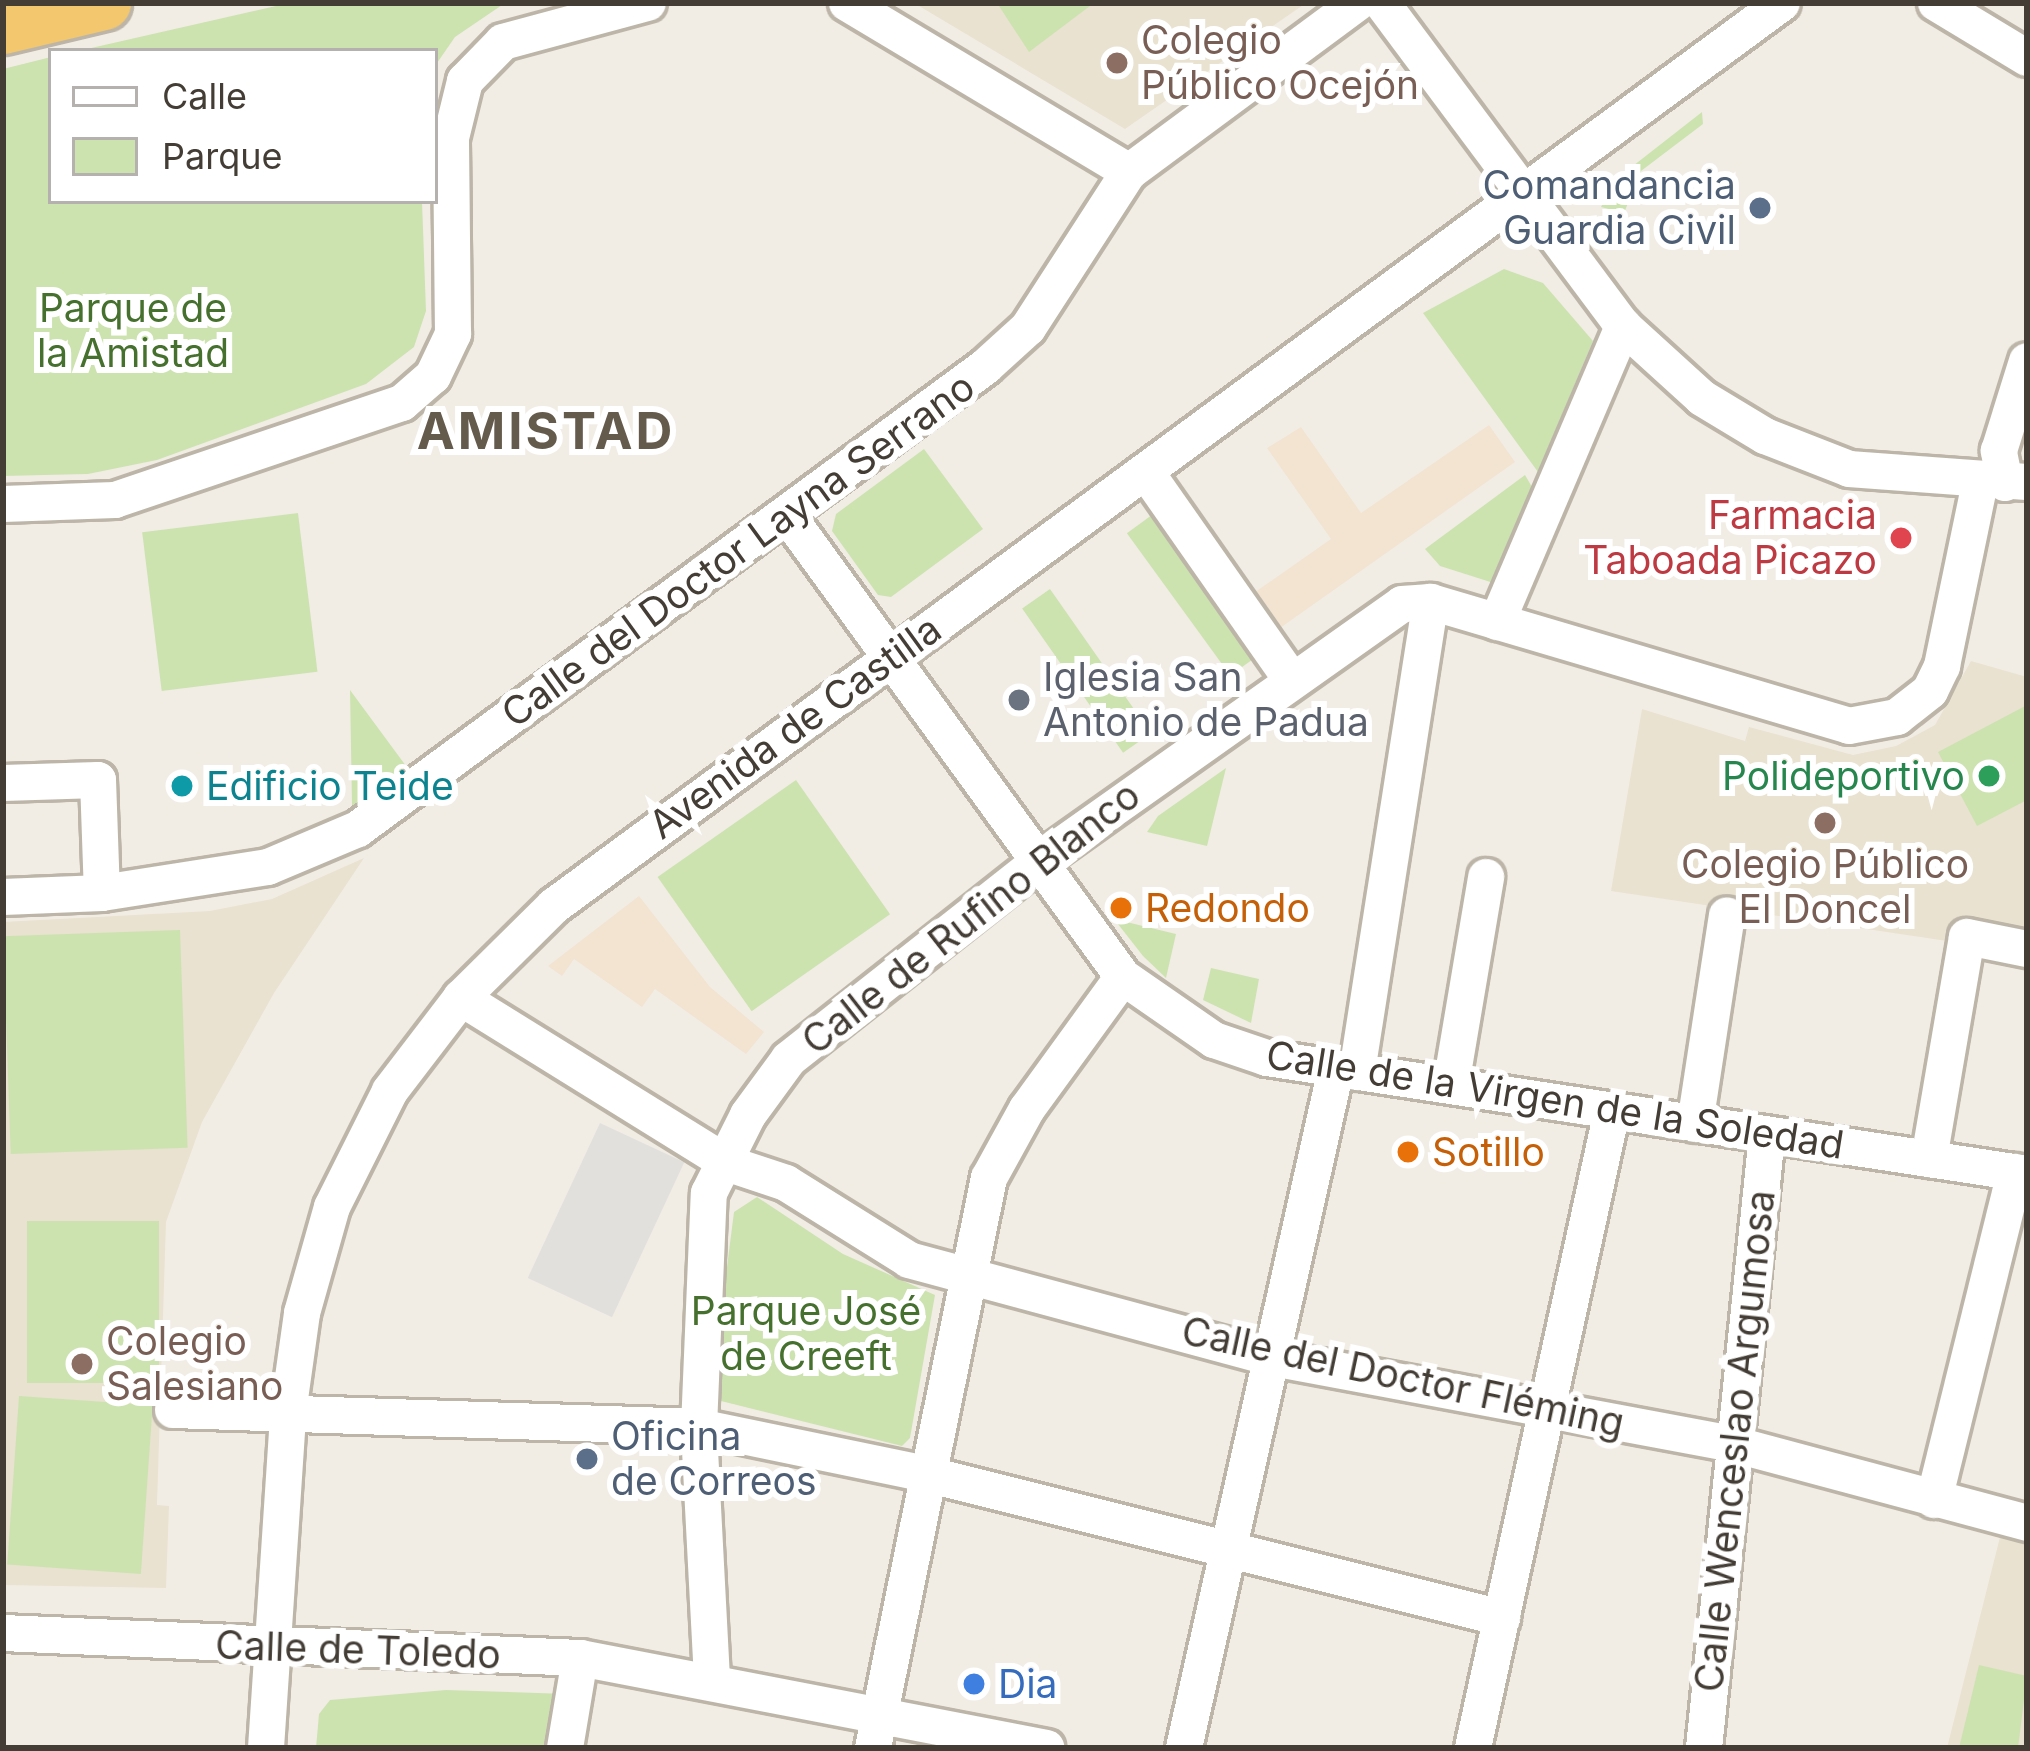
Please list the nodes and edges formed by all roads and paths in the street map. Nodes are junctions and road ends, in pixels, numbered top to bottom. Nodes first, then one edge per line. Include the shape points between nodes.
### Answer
1 (104, 3) edge
2 (648, 3) edge
3 (847, 3) edge
4 (1358, 3) edge
5 (1382, 3) edge
6 (1782, 3) edge
7 (1936, 3) edge
8 (3, 27) edge
9 (2027, 58) edge
10 (1129, 172) junction
11 (1521, 193) junction
12 (1623, 326) junction
13 (2027, 361) edge
14 (1146, 472) junction
15 (2004, 482) edge
16 (3, 504) edge
17 (788, 516) junction
18 (1431, 602) junction
19 (1497, 622) junction
20 (891, 655) junction
21 (1290, 678) junction
22 (3, 783) edge
23 (1038, 862) junction
24 (1486, 877) dead end
25 (102, 892) junction
26 (3, 896) edge
27 (1727, 915) dead end
28 (2027, 949) edge
29 (1123, 977) junction
30 (461, 998) junction
31 (1347, 1071) junction
32 (1451, 1084) junction
33 (1612, 1112) junction
34 (1695, 1124) junction
35 (1768, 1135) junction
36 (1929, 1159) junction
37 (729, 1164) junction
38 (2021, 1173) edge
39 (968, 1274) junction
40 (1273, 1358) junction
41 (1546, 1409) junction
42 (173, 1410) dead end
43 (288, 1414) junction
44 (699, 1427) junction
45 (1730, 1443) junction
46 (926, 1474) junction
47 (1934, 1500) junction
48 (2027, 1523) edge
49 (1230, 1551) junction
50 (1502, 1618) junction
51 (3, 1633) edge
52 (3, 1654) edge
53 (281, 1654) junction
54 (580, 1658) junction
55 (712, 1678) junction
56 (876, 1730) edge
57 (266, 1748) edge
58 (291, 1748) edge
59 (565, 1748) edge
60 (1046, 1748) edge
61 (1184, 1748) edge
62 (1474, 1748) edge
63 (1704, 1748) edge

1 - 8 highway
2 - 16 street via 502,41 465,81 451,138 454,334 434,376 402,403 115,500
3 - 10 street
4 - 10 street, Calle del Doctor Layna Serrano
5 - 11 street
6 - 11 street, Avenida de Castilla
7 - 9 street
10 - 17 street, Calle del Doctor Layna Serrano via 1028,328
11 - 12 street
11 - 14 street, Avenida de Castilla
12 - 15 street via 1702,398 1808,456 1849,469
12 - 19 street
13 - 15 street via 1999,451
14 - 20 street, Avenida de Castilla
14 - 21 street
15 - 19 street via 1942,665 1914,707 1874,725 1850,726
17 - 20 street, Calle de la Virgen de la Soledad
17 - 25 street, Calle del Doctor Layna Serrano via 358,830 268,867
18 - 19 street
18 - 21 street, Calle de Rufino Blanco via 1402,604
18 - 31 street
20 - 23 street, Calle de la Virgen de la Soledad
20 - 30 street, Avenida de Castilla via 554,906
21 - 23 street, Calle de Rufino Blanco
22 - 25 street via 98,780
23 - 29 street, Calle de la Virgen de la Soledad
23 - 37 street, Calle de Rufino Blanco via 789,1059 748,1114
24 - 32 street
25 - 26 street, Calle del Doctor Layna Serrano
27 - 34 street
28 - 36 street via 1967,938
29 - 31 street, Calle de la Virgen de la Soledad via 1214,1040
29 - 39 street via 1027,1108 989,1178
30 - 37 street, Calle del Doctor Fléming
30 - 43 street, Avenida de Castilla via 391,1091 332,1208 302,1313
31 - 32 street, Calle de la Virgen de la Soledad
31 - 40 street
32 - 33 street, Calle de la Virgen de la Soledad
33 - 34 street, Calle de la Virgen de la Soledad
33 - 41 street
34 - 35 street, Calle de la Virgen de la Soledad
35 - 36 street, Calle de la Virgen de la Soledad
35 - 45 street, Calle Wenceslao Argumosa
36 - 38 street, Calle de la Virgen de la Soledad
37 - 39 street, Calle del Doctor Fléming via 786,1184 910,1260
37 - 44 street, Calle de Rufino Blanco via 709,1192
38 - 47 street
39 - 40 street, Calle del Doctor Fléming
39 - 46 street
40 - 41 street, Calle del Doctor Fléming
40 - 49 street
41 - 45 street, Calle del Doctor Fléming
41 - 50 street
42 - 43 street
43 - 44 street
43 - 53 street, Avenida de Castilla
44 - 46 street
44 - 55 street, Calle de Rufino Blanco
45 - 47 street, Calle del Doctor Fléming
45 - 63 street, Calle Wenceslao Argumosa
46 - 49 street
46 - 56 street
47 - 48 street, Calle del Doctor Fléming
49 - 50 street
49 - 61 street
50 - 62 street
51 - 53 street, Calle de Toledo
52 - 53 street, Calle de Toledo
53 - 54 street, Calle de Toledo
53 - 57 street, Avenida de Castilla
53 - 58 street, Avenida de Castilla
54 - 55 street, Calle de Toledo
54 - 59 street
55 - 56 street, Calle de Toledo
56 - 60 street, Calle de Toledo

